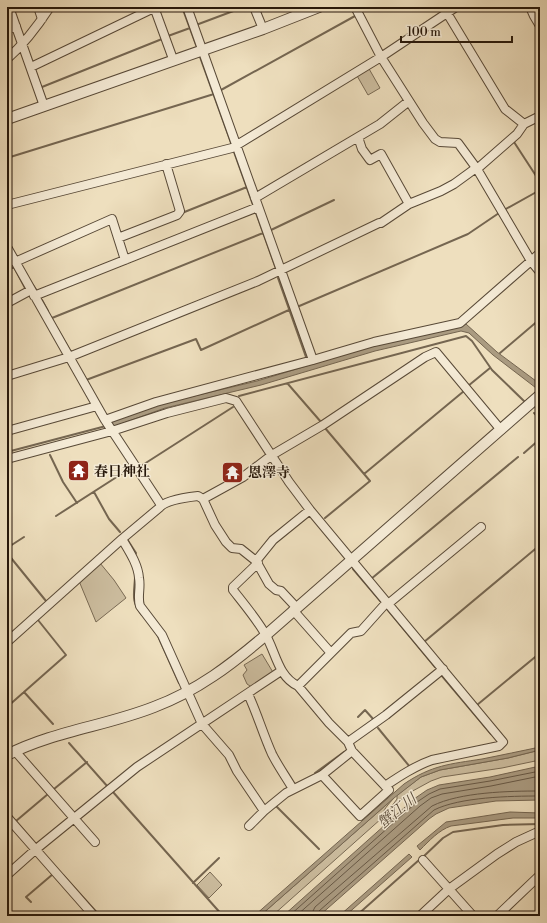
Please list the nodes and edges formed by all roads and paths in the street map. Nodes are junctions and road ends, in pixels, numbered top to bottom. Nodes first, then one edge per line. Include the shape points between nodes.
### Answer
1 (9, 7) edge
2 (38, 7) edge
3 (50, 7) edge
4 (154, 7) edge
5 (186, 7) edge
6 (254, 7) edge
7 (319, 7) edge
8 (355, 7) edge
9 (456, 7) edge
10 (530, 7) edge
11 (447, 13) junction
12 (42, 19) junction
13 (16, 26) junction
14 (540, 26) edge
15 (7, 29) edge
16 (263, 29) junction
17 (22, 42) junction
18 (202, 50) junction
19 (381, 57) junction
20 (7, 59) edge
21 (173, 60) junction
22 (31, 67) junction
23 (409, 101) junction
24 (44, 106) junction
25 (540, 116) edge
26 (7, 119) edge
27 (524, 124) junction
28 (358, 137) junction
29 (236, 145) junction
30 (166, 164) junction
31 (476, 169) junction
32 (255, 198) junction
33 (409, 204) junction
34 (7, 205) edge
35 (258, 207) junction
36 (118, 238) junction
37 (7, 248) edge
38 (540, 253) edge
39 (125, 260) junction
40 (531, 261) junction
41 (15, 262) junction
42 (280, 270) junction
43 (540, 272) edge
44 (33, 293) junction
45 (7, 303) edge
46 (69, 357) junction
47 (313, 360) junction
48 (7, 376) edge
49 (540, 395) edge
50 (97, 406) junction
51 (108, 426) junction
52 (500, 430) junction
53 (7, 431) edge
54 (272, 455) junction
55 (7, 459) edge
56 (204, 499) junction
57 (162, 505) junction
58 (310, 510) junction
59 (481, 527) dead end
60 (122, 538) junction
61 (352, 559) junction
62 (257, 562) junction
63 (388, 603) junction
64 (295, 609) junction
65 (266, 635) junction
66 (7, 642) edge
67 (331, 653) junction
68 (442, 669) junction
69 (281, 671) junction
70 (298, 686) junction
71 (188, 691) junction
72 (248, 694) junction
73 (202, 724) junction
74 (348, 742) junction
75 (352, 751) junction
76 (11, 753) edge
77 (322, 775) junction
78 (385, 786) junction
79 (293, 789) junction
80 (264, 811) junction
81 (7, 817) edge
82 (75, 818) junction
83 (249, 826) dead end
84 (540, 831) edge
85 (95, 842) dead end
86 (35, 850) junction
87 (423, 860) dead end
88 (7, 875) edge
89 (540, 875) edge
90 (449, 889) junction
91 (94, 916) edge
92 (420, 916) edge
93 (473, 916) edge
94 (497, 916) edge

1 - 13 street
2 - 12 street
3 - 12 street
4 - 21 street
4 - 22 street
5 - 18 street
6 - 16 street
7 - 16 street
8 - 19 street
9 - 11 street
10 - 14 street
11 - 19 street
11 - 27 street via 505,110
12 - 17 street
13 - 15 street
13 - 17 street
16 - 18 street
17 - 20 street
17 - 22 street
18 - 21 street
18 - 29 street
19 - 23 street
19 - 29 street
21 - 24 street
22 - 24 street
23 - 28 street via 380,124
23 - 31 street via 435,139 440,142 458,143
24 - 26 street
25 - 27 street
27 - 31 street via 517,134
28 - 32 street
28 - 33 street via 362,149 370,160 380,154
29 - 30 street
29 - 32 street
30 - 34 street
30 - 36 street via 180,211 177,215
31 - 33 street via 441,191
31 - 40 street
32 - 35 street
33 - 42 street via 381,223
35 - 39 street
35 - 42 street
36 - 39 street
36 - 41 street via 112,219
37 - 41 street
38 - 40 street
39 - 44 street
40 - 43 street
40 - 47 street via 460,323 374,342
41 - 44 street
42 - 46 street
42 - 47 street
44 - 45 street
44 - 46 street
46 - 48 street
46 - 50 street
47 - 51 street via 156,402
49 - 52 street
50 - 51 street
50 - 53 street
51 - 54 street via 226,398 236,401
51 - 55 street
51 - 57 street
52 - 54 street via 436,352
52 - 61 street
54 - 56 street via 243,477
54 - 58 street
56 - 57 street via 198,496 180,498
56 - 62 street via 215,525 226,542 232,548 241,549
57 - 60 street
58 - 61 street
58 - 62 street via 273,540
59 - 63 street
60 - 66 street
60 - 71 street via 140,579 140,606 162,635
61 - 63 street
61 - 64 street
62 - 64 street via 269,584 281,591
62 - 65 street via 233,587
63 - 67 street via 361,631 351,633
63 - 68 street
64 - 65 street
64 - 67 street
65 - 69 street
65 - 71 street via 233,663
67 - 70 street
68 - 74 street via 386,716
68 - 78 street via 503,742 499,746 427,762
69 - 70 street
69 - 72 street
70 - 74 street
71 - 73 street
71 - 76 street via 155,707 50,737
72 - 73 street
72 - 79 street via 273,756
73 - 80 street via 229,755
73 - 82 street via 137,766
74 - 75 street
75 - 77 street
75 - 78 street
76 - 82 street
77 - 78 street via 360,816 389,790
77 - 79 street
79 - 80 street
80 - 83 street
81 - 86 street
82 - 85 street
82 - 86 street
84 - 90 street via 516,842
86 - 88 street
86 - 91 street
87 - 90 street
89 - 94 street
90 - 92 street
90 - 93 street

